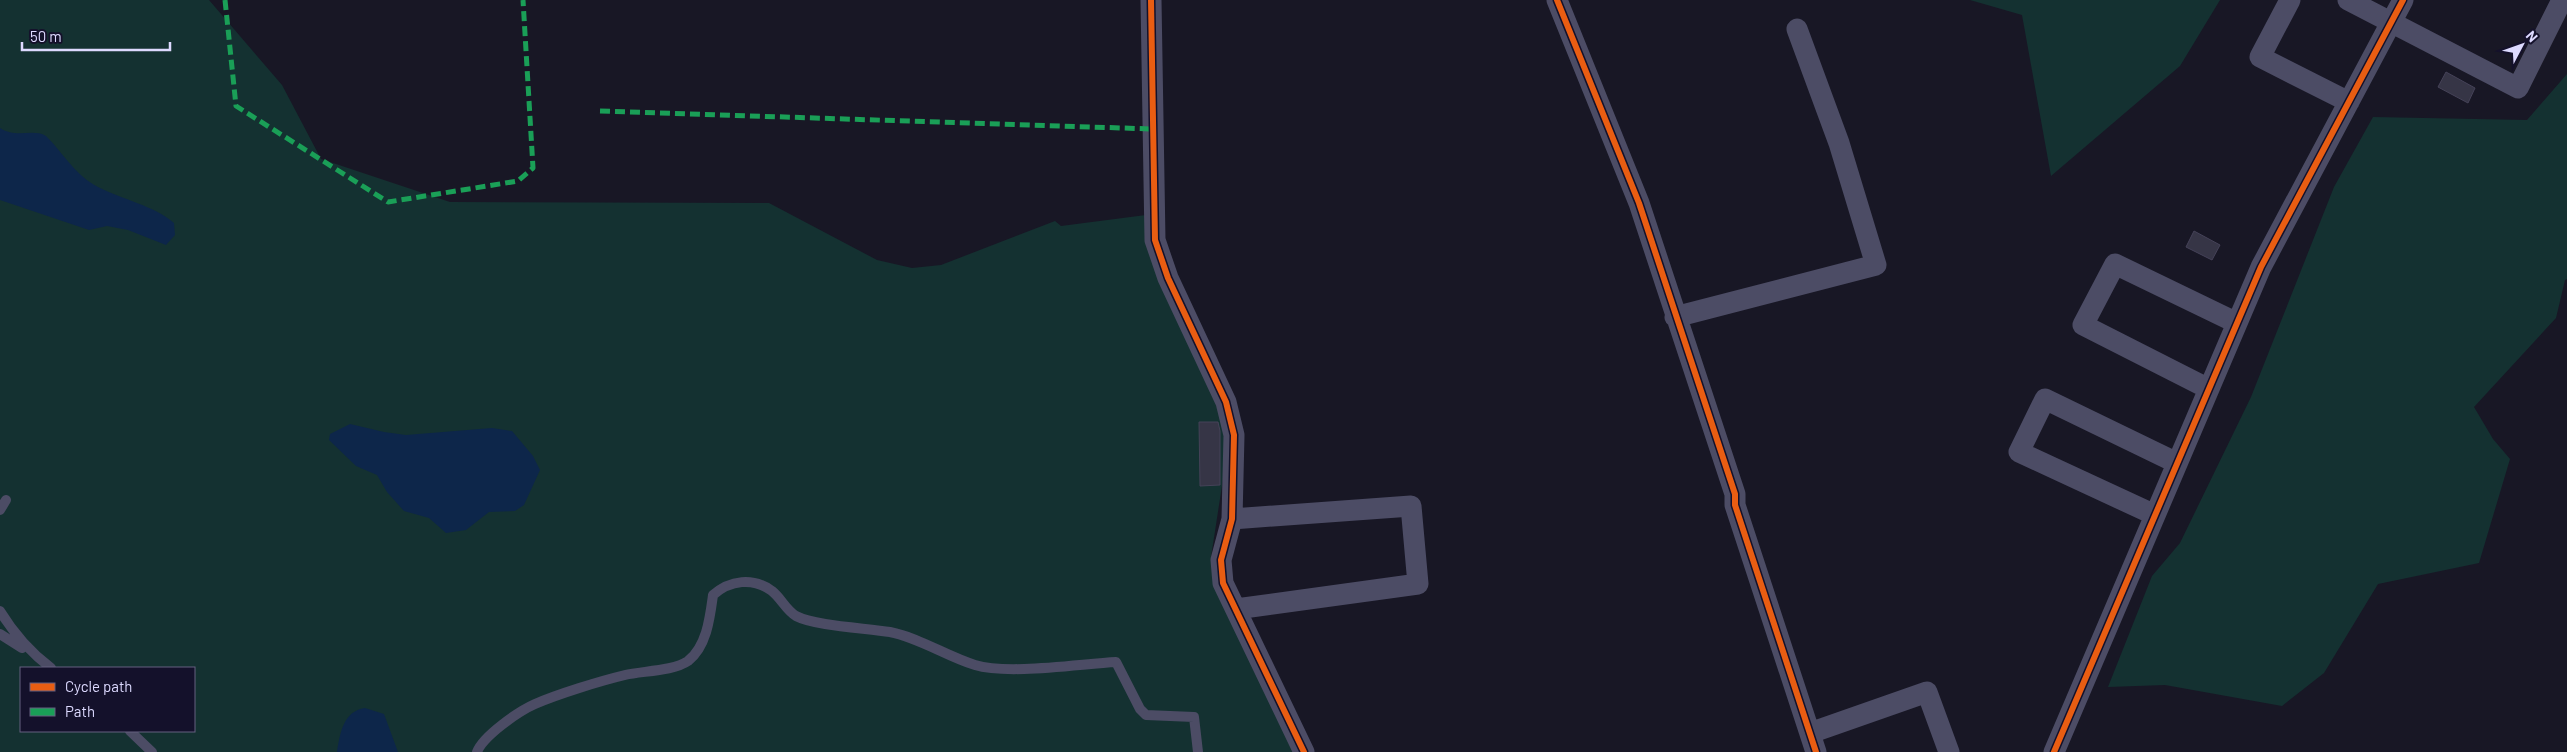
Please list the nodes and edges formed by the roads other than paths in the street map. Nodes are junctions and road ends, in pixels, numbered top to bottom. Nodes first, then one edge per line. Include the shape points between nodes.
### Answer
1 (1151, 0) edge
2 (1557, 0) edge
3 (2290, 0) edge
4 (2348, 0) edge
5 (2403, 0) edge
6 (2562, 0) edge
7 (2391, 22) junction
8 (1797, 29) dead end
9 (2349, 102) junction
10 (1675, 317) junction
11 (2237, 323) junction
12 (2209, 389) junction
13 (2177, 463) junction
14 (6, 500) dead end
15 (0, 510) edge
16 (2155, 515) junction
17 (1232, 520) junction
18 (1236, 609) junction
19 (0, 611) edge
20 (0, 634) edge
21 (33, 655) junction
22 (50, 667) edge
23 (131, 732) edge
24 (1813, 743) edge
25 (152, 752) edge
26 (477, 752) edge
27 (1198, 752) edge
28 (1304, 752) edge
29 (1949, 752) edge
30 (2054, 752) edge

1 - 17 street via 1155,240 1168,278 1226,402 1234,435
2 - 10 street via 1639,203
3 - 9 street via 2260,57
4 - 7 street
5 - 7 street
6 - 7 street via 2518,88
7 - 9 street
8 - 10 street via 1839,142 1876,265
9 - 11 street via 2261,267
10 - 24 street via 1735,494 1734,505
11 - 12 street
11 - 12 street via 2115,264 2083,325
12 - 13 street
13 - 16 street
13 - 16 street via 2045,399 2019,452
14 - 15 lane
16 - 30 street
17 - 18 street via 1221,560 1223,583
17 - 18 street via 1411,506 1418,584
18 - 28 street
19 - 21 lane via 11,630
20 - 21 lane
21 - 22 lane
23 - 25 lane
24 - 29 street via 1927,692
26 - 27 lane via 488,736 534,704 626,675 687,662 699,649 709,622 713,595 736,582 758,584 772,591 796,616 892,633 928,644 976,666 1008,669 1116,662 1146,715 1194,718

